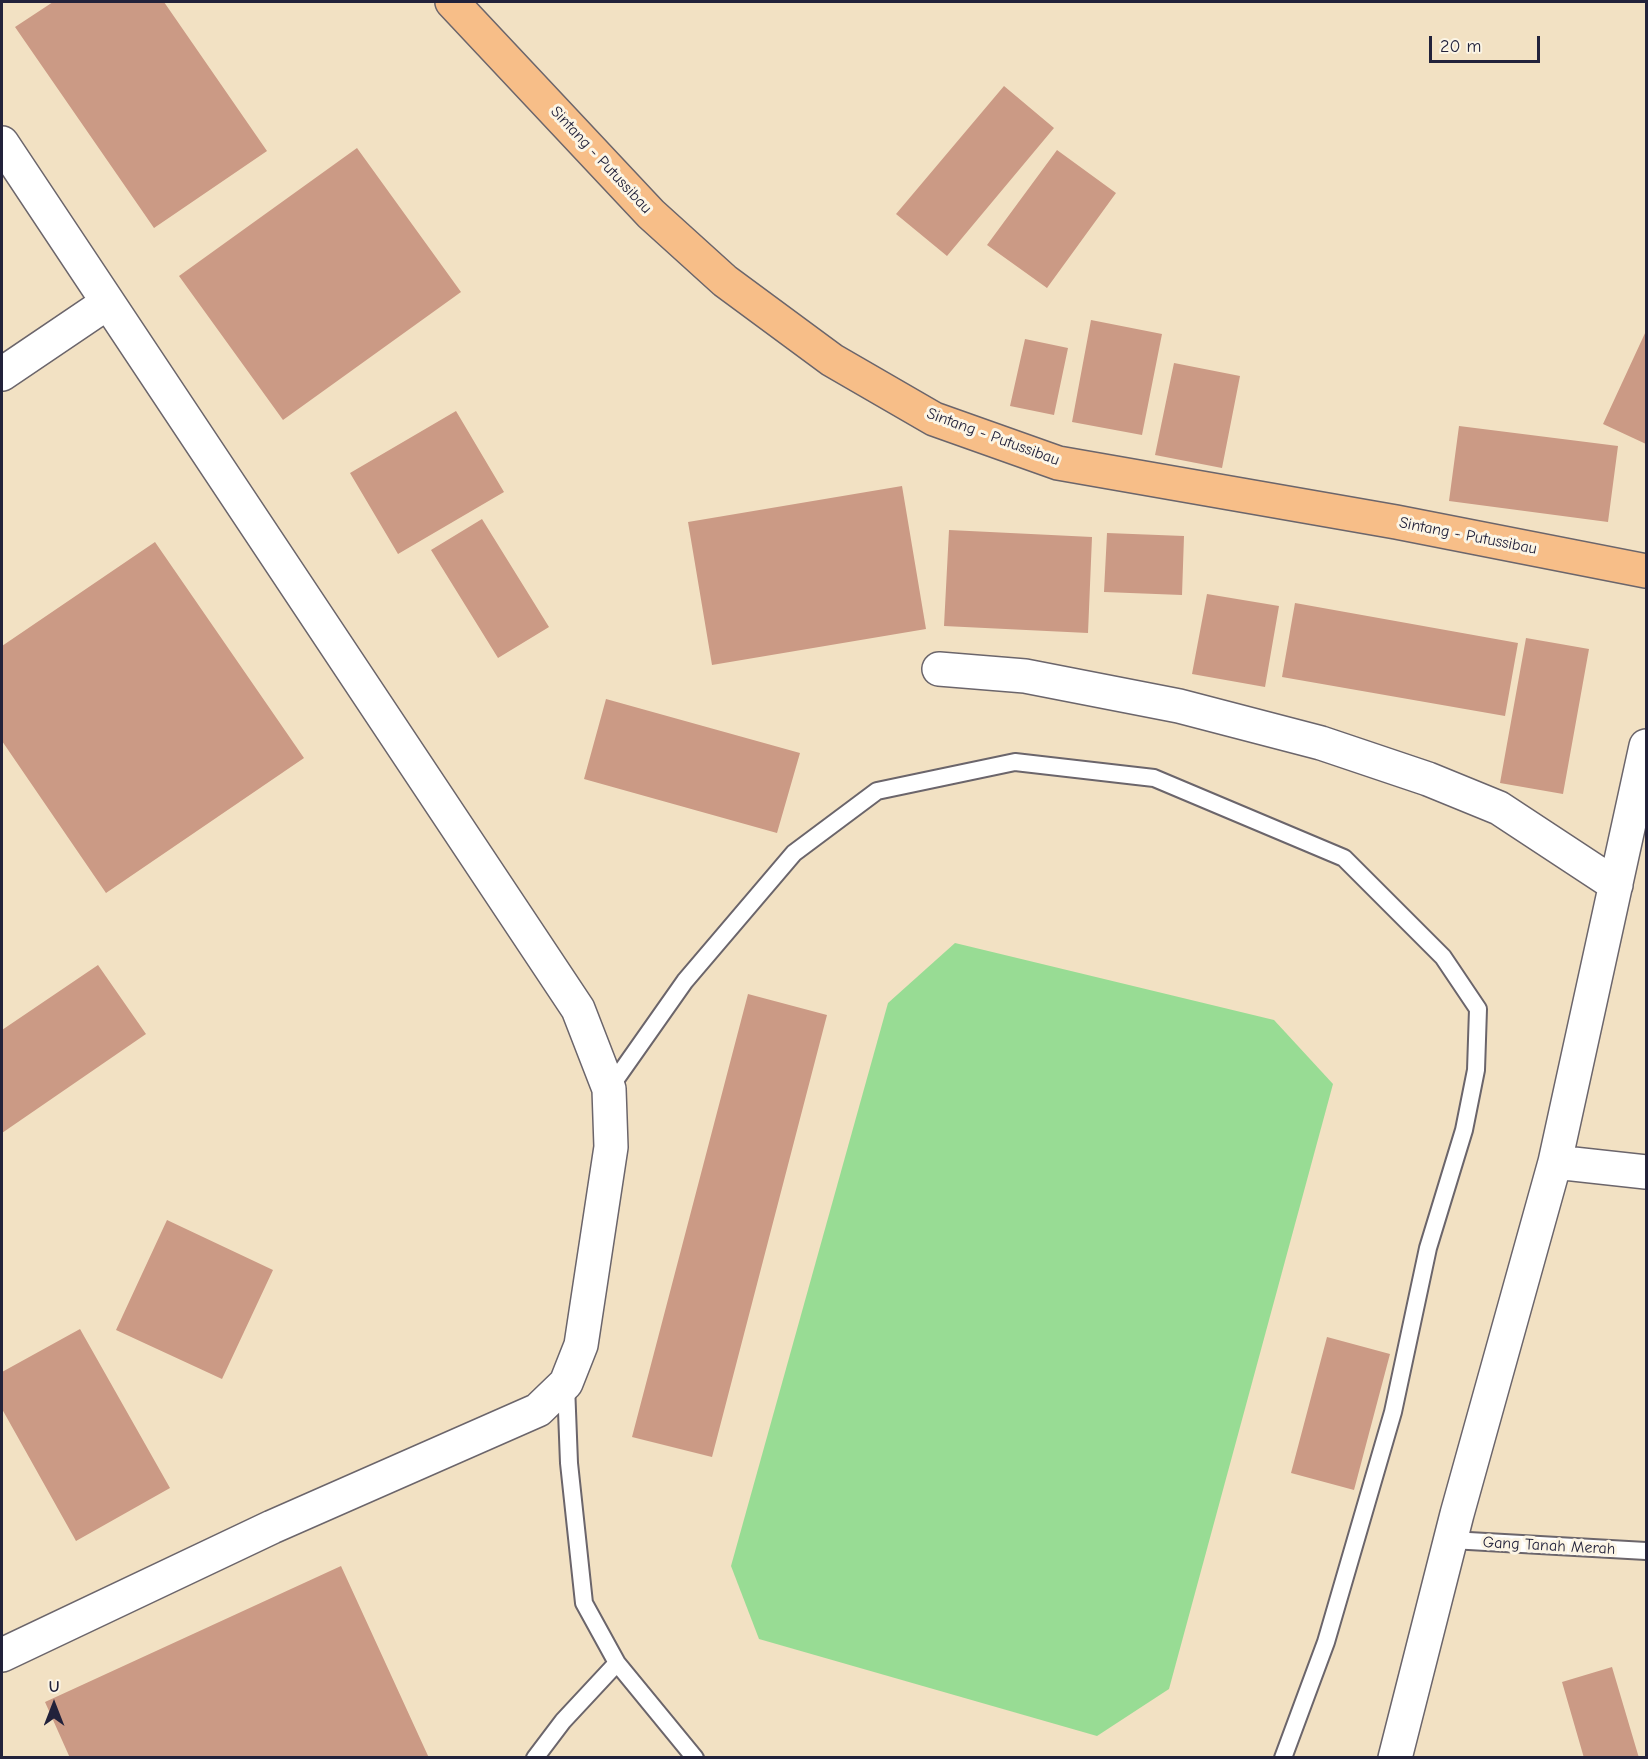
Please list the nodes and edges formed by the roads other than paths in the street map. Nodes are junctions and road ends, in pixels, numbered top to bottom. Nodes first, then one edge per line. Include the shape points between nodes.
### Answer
1 (452, 2) edge
2 (2, 142) edge
3 (107, 303) junction
4 (2, 374) edge
5 (1647, 571) edge
6 (939, 669) dead end
7 (1647, 746) edge
8 (1616, 885) junction
9 (609, 1089) junction
10 (1555, 1162) junction
11 (1647, 1172) edge
12 (566, 1383) junction
13 (1451, 1540) junction
14 (1647, 1551) edge
15 (2, 1656) edge
16 (617, 1663) junction
17 (535, 1758) edge
18 (695, 1758) edge
19 (1283, 1758) edge
20 (1395, 1758) edge

1 - 5 highway, Sintang - Putussibau via 651,214 724,281 832,360 934,419 1058,463
2 - 3 street
3 - 4 street
3 - 9 street via 578,1009
6 - 8 street via 1025,676 1179,705 1321,743 1499,808
7 - 8 street
8 - 10 street
9 - 12 street via 611,1147 606,1182 581,1345
9 - 19 lane via 685,981 794,854 876,791 1015,762 1154,778 1344,858 1443,957 1478,1009 1476,1070 1464,1130 1428,1248 1393,1412 1326,1642
10 - 11 street
10 - 13 street
12 - 15 street via 538,1410 272,1527
12 - 16 lane via 569,1463 584,1603
13 - 14 lane, Gang Tanah Merah
13 - 20 street
16 - 17 lane
16 - 18 lane

